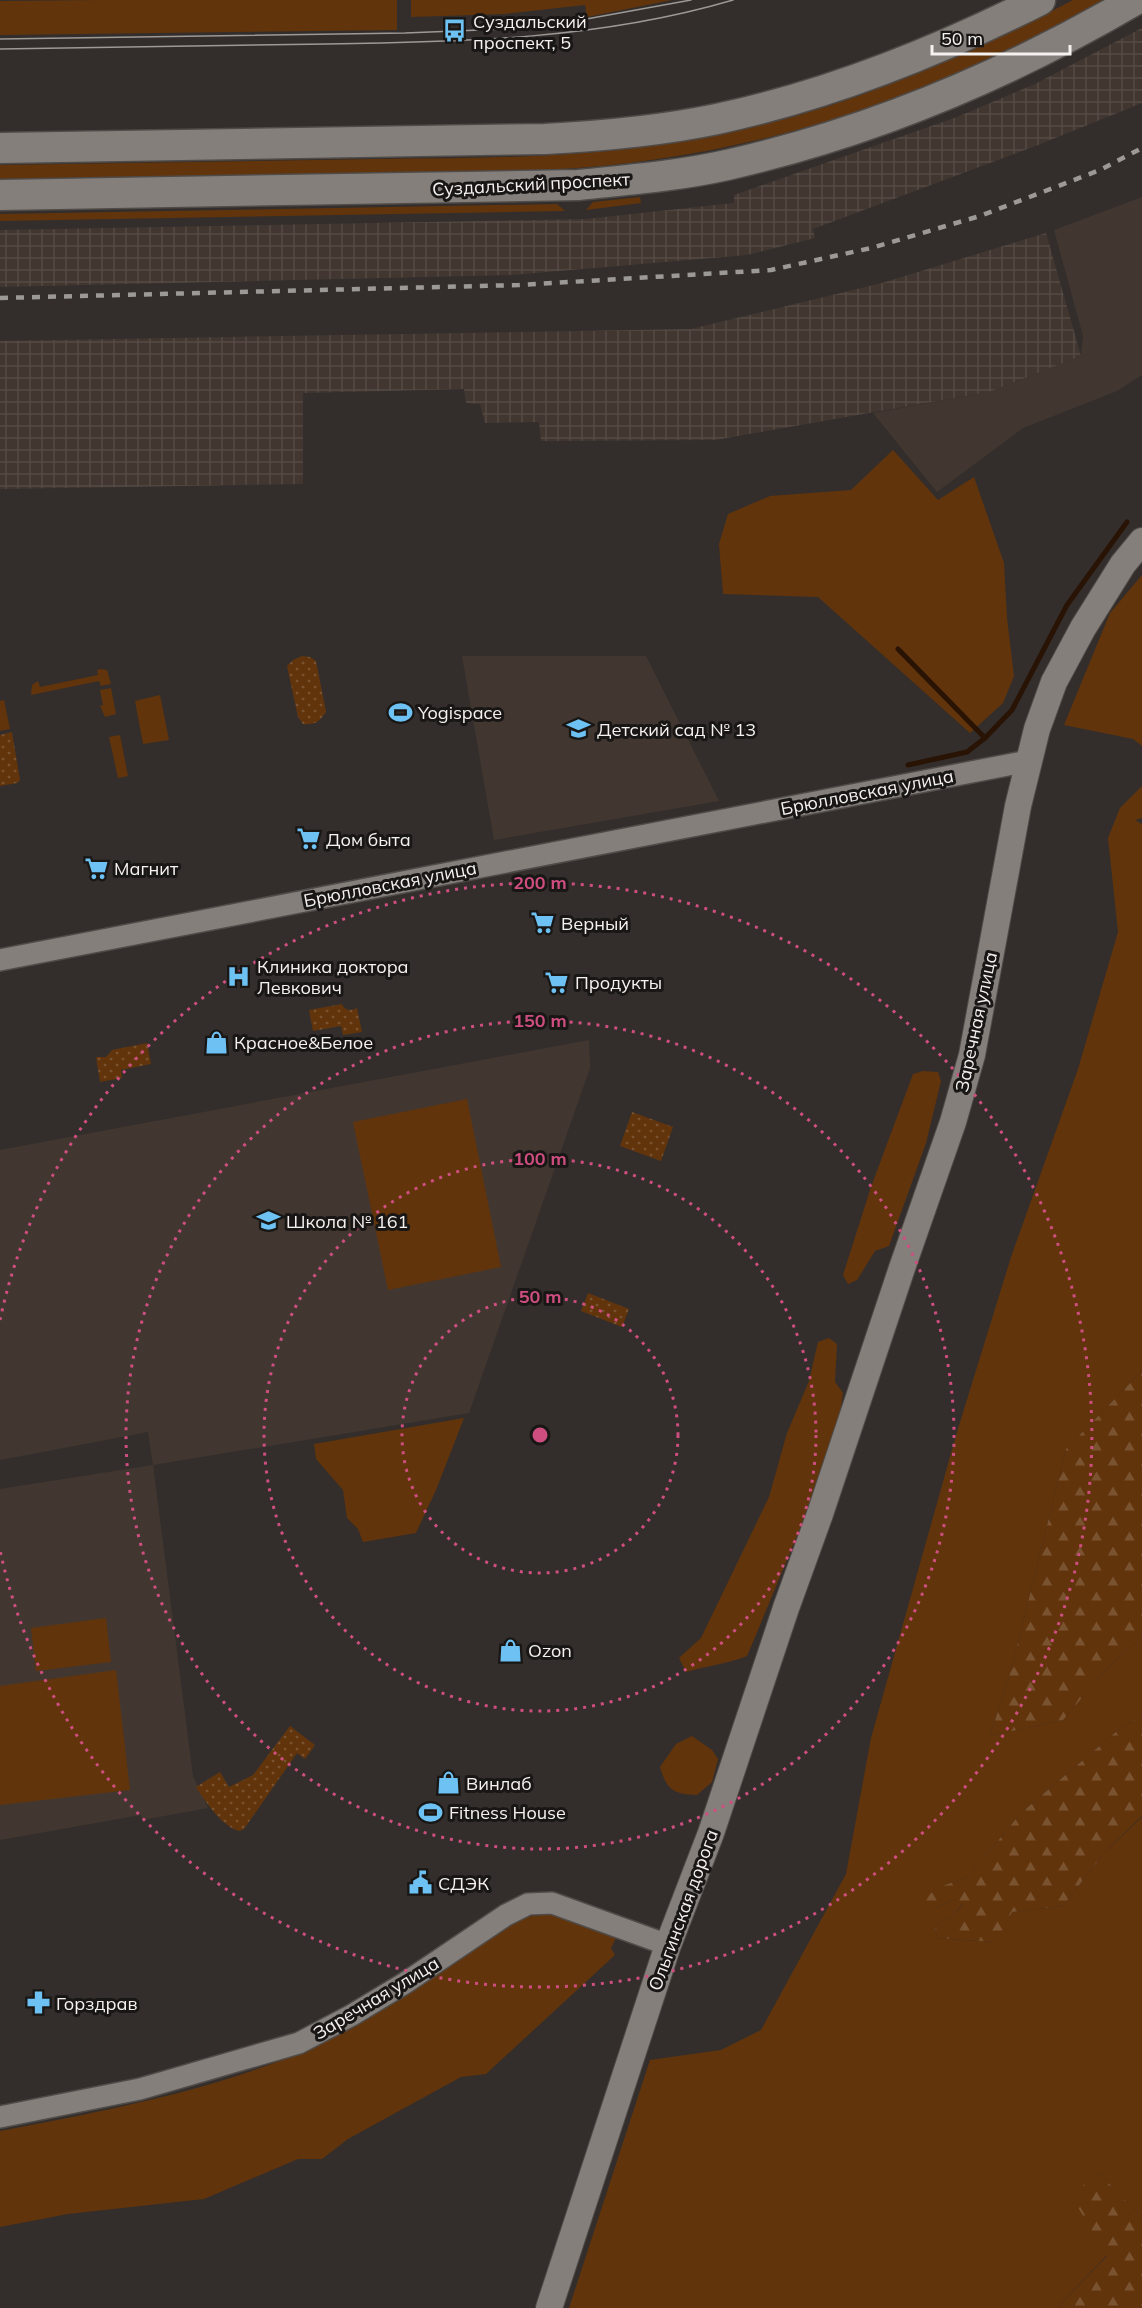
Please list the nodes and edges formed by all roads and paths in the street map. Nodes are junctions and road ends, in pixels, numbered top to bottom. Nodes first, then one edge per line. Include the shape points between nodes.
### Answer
1 (1011, 0) edge
2 (1040, 0) edge
3 (1135, 0) edge
4 (973, 34) junction
5 (0, 148) edge
6 (0, 195) edge
7 (1142, 541) edge
8 (1028, 761) junction
9 (0, 960) edge
10 (820, 1514) joint
11 (668, 1945) junction
12 (0, 2117) edge
13 (549, 2308) edge

1 - 4 main road
2 - 4 main road
3 - 6 main road, Суздальский проспект via 1011,68 947,96 789,150 660,177 567,186
4 - 5 main road via 882,70 773,105 716,119 599,136
7 - 8 street, Заречная улица via 1122,564 1054,682
8 - 9 street, Брюлловская улица
8 - 10 street, Заречная улица via 972,1055 953,1122
10 - 11 street, Ольгинская дорога via 711,1833
11 - 12 street, Заречная улица via 552,1903 528,1904 405,1983 299,2043 140,2089
11 - 13 street, Ольгинская дорога

